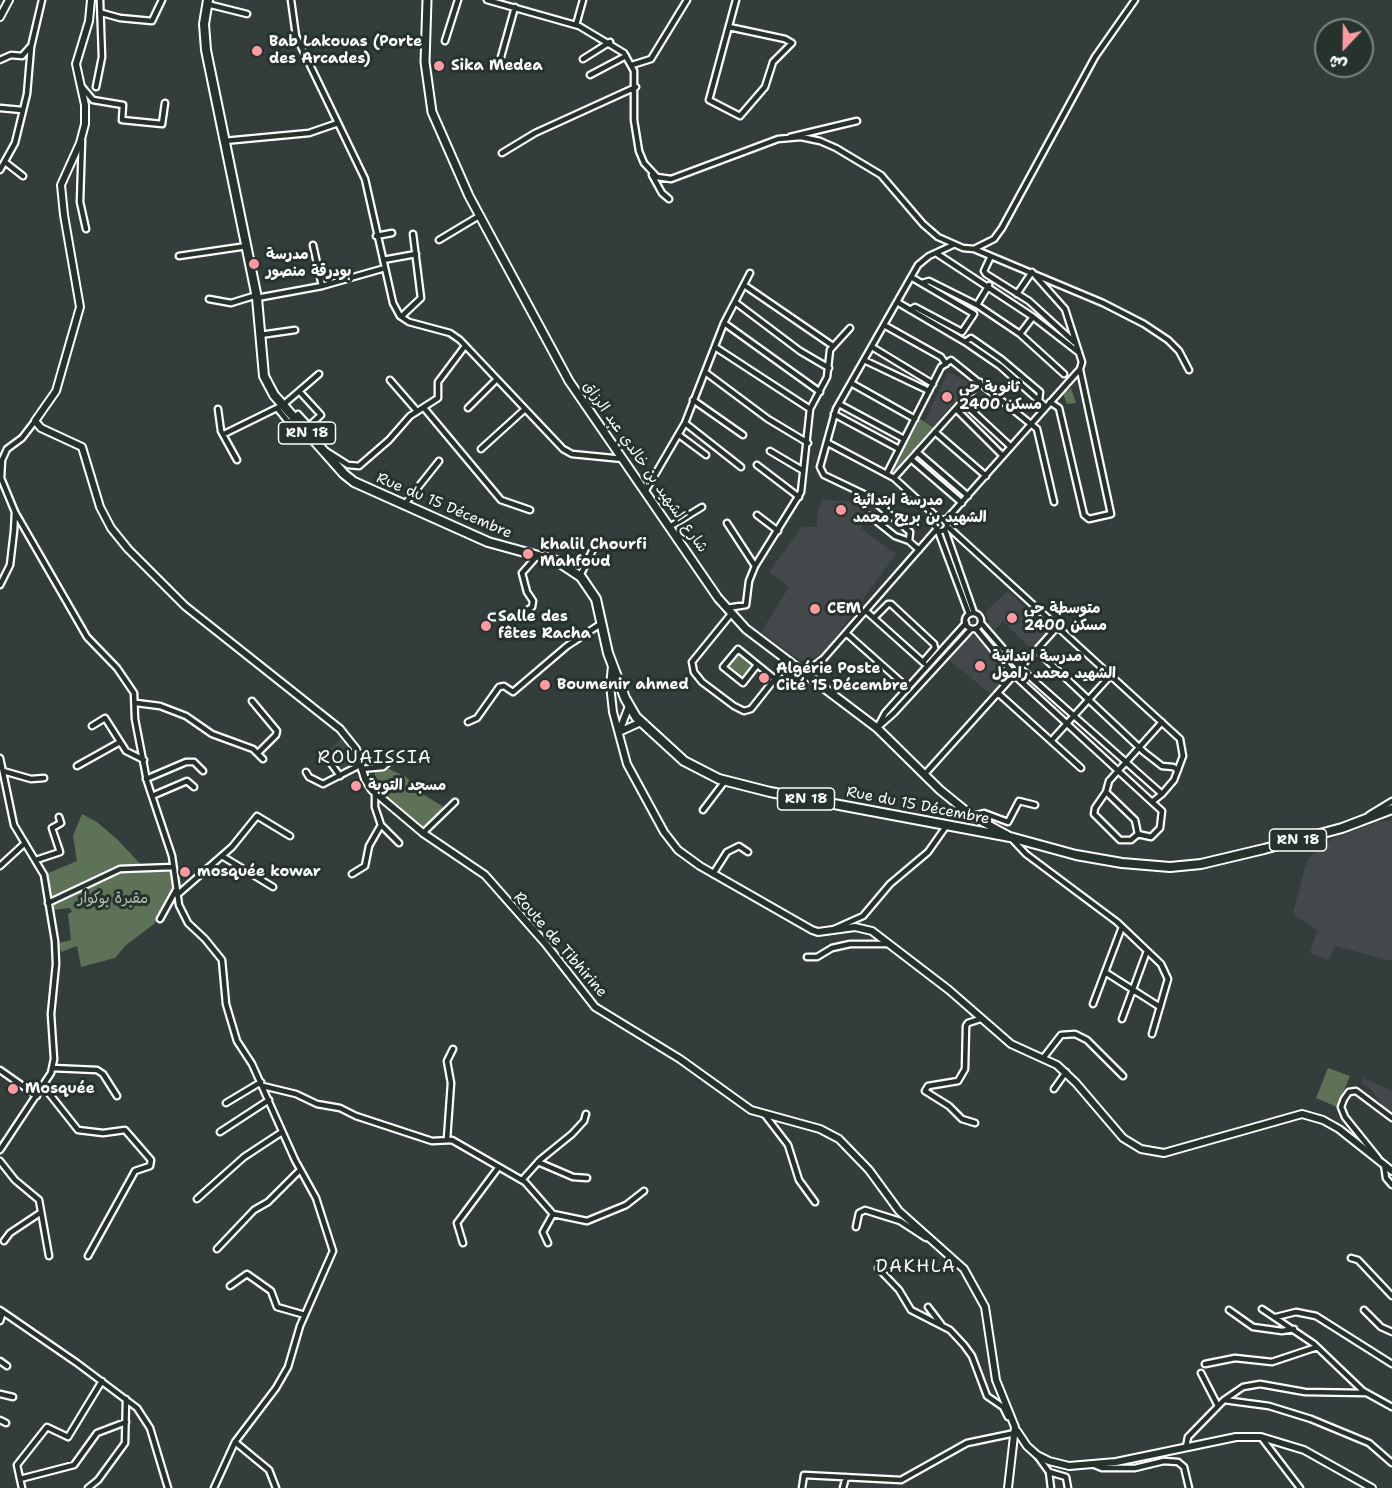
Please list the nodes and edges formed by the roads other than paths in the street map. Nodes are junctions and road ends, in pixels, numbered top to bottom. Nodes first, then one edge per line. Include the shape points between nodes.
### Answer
1 (9, 0) edge
2 (42, 0) edge
3 (92, 0) edge
4 (100, 0) edge
5 (162, 0) edge
6 (291, 0) edge
7 (427, 0) edge
8 (458, 0) edge
9 (487, 0) edge
10 (583, 0) edge
11 (687, 0) edge
12 (736, 0) edge
13 (1135, 0) edge
14 (208, 2) edge
15 (515, 7) junction
16 (102, 13) junction
17 (247, 14) dead end
18 (0, 17) edge
19 (576, 25) junction
20 (729, 27) junction
21 (445, 41) dead end
22 (610, 42) junction
23 (31, 47) junction
24 (626, 56) junction
25 (501, 57) dead end
26 (583, 59) dead end
27 (0, 60) edge
28 (632, 65) junction
29 (590, 75) dead end
30 (80, 85) junction
31 (96, 87) dead end
32 (636, 87) junction
33 (165, 103) dead end
34 (0, 108) edge
35 (22, 110) junction
36 (857, 122) dead end
37 (338, 123) junction
38 (83, 133) junction
39 (789, 137) junction
40 (224, 141) junction
41 (502, 153) dead end
42 (6, 162) junction
43 (0, 170) edge
44 (651, 173) junction
45 (23, 177) dead end
46 (669, 199) dead end
47 (479, 216) junction
48 (86, 230) dead end
49 (392, 233) dead end
50 (413, 234) dead end
51 (376, 236) junction
52 (440, 240) dead end
53 (313, 245) dead end
54 (953, 245) junction
55 (247, 246) junction
56 (974, 249) junction
57 (936, 253) junction
58 (416, 254) junction
59 (179, 256) dead end
60 (991, 256) junction
61 (383, 260) junction
62 (385, 268) junction
63 (1032, 272) junction
64 (750, 273) dead end
65 (911, 277) junction
66 (922, 283) junction
67 (744, 285) junction
68 (989, 285) junction
69 (322, 286) junction
70 (1017, 294) junction
71 (257, 296) junction
72 (209, 299) dead end
73 (735, 302) junction
74 (897, 302) junction
75 (977, 305) junction
76 (910, 310) junction
77 (402, 316) junction
78 (1033, 317) junction
79 (724, 323) junction
80 (884, 325) junction
81 (850, 328) dead end
82 (295, 330) dead end
83 (1020, 334) junction
84 (260, 335) junction
85 (1076, 343) junction
86 (833, 345) junction
87 (465, 346) junction
88 (715, 347) junction
89 (872, 347) junction
90 (1079, 353) junction
91 (864, 360) junction
92 (946, 364) junction
93 (829, 368) junction
94 (1080, 369) junction
95 (1188, 370) dead end
96 (705, 372) junction
97 (319, 374) dead end
98 (1064, 374) dead end
99 (917, 376) junction
100 (390, 380) dead end
101 (496, 380) junction
102 (913, 382) junction
103 (980, 382) junction
104 (851, 383) junction
105 (933, 384) junction
106 (299, 391) junction
107 (929, 391) junction
108 (820, 392) junction
109 (968, 396) junction
110 (693, 400) junction
111 (839, 404) junction
112 (1048, 404) junction
113 (280, 406) junction
114 (424, 408) junction
115 (468, 408) dead end
116 (218, 409) dead end
117 (956, 409) junction
118 (524, 410) junction
119 (810, 410) junction
120 (417, 411) junction
121 (834, 414) junction
122 (915, 419) junction
123 (35, 421) junction
124 (685, 423) junction
125 (1032, 424) junction
126 (308, 428) junction
127 (935, 432) junction
128 (224, 434) junction
129 (678, 435) junction
130 (743, 435) dead end
131 (904, 439) junction
132 (828, 442) junction
133 (808, 443) junction
134 (317, 444) junction
135 (11, 446) junction
136 (1011, 447) junction
137 (0, 448) edge
138 (481, 449) dead end
139 (899, 449) junction
140 (770, 451) dead end
141 (918, 452) junction
142 (706, 455) dead end
143 (1003, 456) junction
144 (623, 459) junction
145 (911, 459) junction
146 (237, 460) dead end
147 (439, 461) dead end
148 (757, 465) dead end
149 (741, 467) dead end
150 (802, 470) junction
151 (887, 473) junction
152 (986, 476) junction
153 (1, 478) edge
154 (894, 478) junction
155 (646, 490) junction
156 (968, 496) junction
157 (799, 497) junction
158 (1054, 502) dead end
159 (962, 503) junction
160 (404, 505) junction
161 (702, 507) dead end
162 (530, 510) dead end
163 (15, 512) junction
164 (757, 515) dead end
165 (870, 516) dead end
166 (727, 523) dead end
167 (944, 524) junction
168 (671, 526) junction
169 (938, 530) junction
170 (778, 531) junction
171 (597, 541) dead end
172 (909, 541) junction
173 (919, 550) junction
174 (538, 555) junction
175 (755, 566) junction
176 (580, 577) junction
177 (0, 585) edge
178 (729, 611) junction
179 (866, 611) junction
180 (972, 613) junction
181 (492, 617) dead end
182 (874, 618) junction
183 (966, 623) junction
184 (981, 623) junction
185 (602, 624) junction
186 (1058, 626) junction
187 (974, 629) junction
188 (846, 633) junction
189 (1036, 650) junction
190 (789, 661) junction
191 (925, 664) junction
192 (612, 665) junction
193 (757, 665) junction
194 (1020, 668) junction
195 (805, 673) junction
196 (1014, 675) junction
197 (1111, 675) junction
198 (775, 679) junction
199 (908, 688) junction
200 (998, 693) junction
201 (1089, 699) junction
202 (252, 701) dead end
203 (136, 703) junction
204 (629, 706) junction
205 (1073, 716) junction
206 (615, 718) junction
207 (468, 722) dead end
208 (641, 722) junction
209 (1162, 722) junction
210 (1066, 723) junction
211 (92, 726) dead end
212 (877, 728) junction
213 (619, 733) junction
214 (1051, 741) junction
215 (120, 742) junction
216 (1140, 746) junction
217 (258, 753) junction
218 (325, 755) dead end
219 (394, 757) dead end
220 (0, 758) edge
221 (263, 759) dead end
222 (144, 760) junction
223 (1125, 763) junction
224 (77, 766) dead end
225 (360, 767) junction
226 (1081, 768) dead end
227 (1118, 770) junction
228 (1178, 770) junction
229 (3, 771) junction
230 (203, 771) dead end
231 (306, 772) dead end
232 (924, 775) junction
233 (340, 776) junction
234 (45, 778) dead end
235 (147, 779) junction
236 (725, 780) junction
237 (194, 787) dead end
238 (1106, 792) junction
239 (375, 794) junction
240 (1162, 794) junction
241 (152, 796) junction
242 (1392, 801) edge
243 (455, 802) dead end
244 (1152, 802) junction
245 (1035, 806) dead end
246 (1392, 809) edge
247 (703, 810) dead end
248 (972, 816) junction
249 (59, 817) dead end
250 (1359, 822) junction
251 (381, 825) junction
252 (947, 825) junction
253 (423, 832) junction
254 (1138, 834) junction
255 (290, 836) dead end
256 (1010, 837) junction
257 (25, 843) junction
258 (399, 843) dead end
259 (748, 852) dead end
260 (222, 856) junction
261 (36, 860) junction
262 (0, 866) edge
263 (173, 867) junction
264 (352, 874) dead end
265 (713, 874) junction
266 (273, 887) dead end
267 (177, 892) junction
268 (48, 903) junction
269 (160, 919) dead end
270 (1122, 927) junction
271 (831, 930) junction
272 (887, 944) junction
273 (1147, 951) junction
274 (807, 957) dead end
275 (1106, 972) junction
276 (1133, 989) junction
277 (1093, 1004) dead end
278 (1160, 1007) junction
279 (980, 1018) junction
280 (1122, 1019) dead end
281 (1152, 1034) dead end
282 (453, 1049) dead end
283 (1044, 1057) junction
284 (52, 1068) junction
285 (0, 1070) edge
286 (1066, 1072) junction
287 (1122, 1076) dead end
288 (262, 1084) junction
289 (44, 1087) junction
290 (1054, 1089) dead end
291 (36, 1096) junction
292 (117, 1096) dead end
293 (269, 1101) junction
294 (226, 1103) dead end
295 (586, 1114) dead end
296 (765, 1115) junction
297 (1392, 1118) edge
298 (975, 1123) dead end
299 (220, 1132) dead end
300 (282, 1132) junction
301 (447, 1139) junction
302 (0, 1150) edge
303 (0, 1161) edge
304 (538, 1162) junction
305 (1385, 1165) junction
306 (498, 1168) junction
307 (300, 1170) junction
308 (1392, 1171) edge
309 (587, 1178) dead end
310 (522, 1180) junction
311 (1392, 1185) edge
312 (644, 1191) dead end
313 (197, 1199) dead end
314 (815, 1202) dead end
315 (40, 1213) junction
316 (553, 1214) junction
317 (856, 1227) dead end
318 (930, 1239) junction
319 (4, 1241) dead end
320 (463, 1243) dead end
321 (548, 1243) dead end
322 (217, 1249) dead end
323 (49, 1256) dead end
324 (88, 1256) dead end
325 (1351, 1257) dead end
326 (878, 1268) dead end
327 (230, 1286) dead end
328 (1392, 1296) edge
329 (928, 1306) dead end
330 (1262, 1309) dead end
331 (1229, 1310) dead end
332 (1364, 1310) dead end
333 (2, 1311) edge
334 (305, 1314) junction
335 (1276, 1317) junction
336 (0, 1321) edge
337 (944, 1327) junction
338 (1294, 1329) junction
339 (1392, 1332) edge
340 (1317, 1347) junction
341 (0, 1361) edge
342 (1205, 1364) dead end
343 (1392, 1364) edge
344 (7, 1366) dead end
345 (1201, 1373) dead end
346 (102, 1381) junction
347 (1365, 1393) junction
348 (0, 1394) edge
349 (13, 1397) dead end
350 (126, 1399) junction
351 (1224, 1400) junction
352 (1218, 1406) junction
353 (1392, 1407) edge
354 (0, 1420) edge
355 (126, 1422) junction
356 (6, 1424) dead end
357 (1015, 1430) junction
358 (1261, 1437) junction
359 (236, 1442) junction
360 (1186, 1447) junction
361 (1036, 1454) junction
362 (1392, 1463) edge
363 (1091, 1464) junction
364 (1049, 1473) junction
365 (846, 1477) junction
366 (20, 1479) junction
367 (22, 1488) edge
368 (88, 1488) edge
369 (168, 1488) edge
370 (214, 1488) edge
371 (276, 1488) edge
372 (802, 1488) edge
373 (843, 1488) edge
374 (1008, 1488) edge
375 (1051, 1488) edge
376 (1068, 1488) edge
377 (1189, 1488) edge
378 (1300, 1488) edge
379 (1372, 1488) edge

1 - 18 street
2 - 23 street
3 - 30 street via 76,64
4 - 16 street
5 - 16 street via 152,21
6 - 37 street via 296,36
7 - 47 main road, شارع الشهيد بن خالدي عبد الرزاق via 425,63 432,112
8 - 21 street
9 - 15 street
10 - 19 street
11 - 28 street via 651,59
12 - 20 street
13 - 56 street via 1095,57 1002,228 994,240
14 - 17 street
14 - 40 main road, Rue du 15 Décembre / RN 18 via 204,24 206,50
15 - 19 street
15 - 25 street
16 - 31 street via 102,57
19 - 22 street
20 - 20 street via 709,100 740,116 765,87 773,62 792,44 785,39
22 - 24 street
22 - 26 street
23 - 27 street via 22,56
23 - 35 street
24 - 28 street
24 - 29 street
28 - 32 street
30 - 33 street via 93,100 123,105 122,120 162,124
30 - 38 street via 85,105
32 - 41 street via 535,133
32 - 44 street via 636,140
34 - 35 street
35 - 42 street via 15,143
36 - 39 street
37 - 40 street via 309,133
37 - 51 street via 365,179
38 - 48 street via 80,202
38 - 123 street via 65,174 61,195 80,307 56,391
39 - 44 street via 671,179
39 - 54 street via 820,141 868,165 889,183 928,229
40 - 55 main road, Rue du 15 Décembre / RN 18
42 - 43 street
42 - 45 street
44 - 46 street
47 - 52 street
47 - 144 main road, شارع الشهيد بن خالدي عبد الرزاق via 568,381
49 - 51 street
50 - 58 street
51 - 61 street
53 - 69 street
54 - 56 street
54 - 57 street
55 - 59 street
55 - 71 main road, Rue du 15 Décembre / RN 18
56 - 60 street
57 - 65 street via 918,265
57 - 68 street
58 - 61 street
58 - 77 street via 422,298
60 - 63 street
60 - 70 street via 984,271
61 - 62 street
62 - 69 street
62 - 77 street via 393,303
63 - 70 street
63 - 85 street via 1065,309
63 - 95 street via 1156,331 1184,356
64 - 67 street
65 - 66 street
65 - 74 street
66 - 75 street via 929,281
66 - 76 street via 974,314 962,332 915,307
67 - 73 street
67 - 86 street
68 - 75 street
68 - 78 street
69 - 71 street
70 - 85 street
71 - 72 street via 231,303
71 - 84 main road, Rue du 15 Décembre / RN 18
73 - 79 street
73 - 93 street
74 - 76 street
74 - 80 street
75 - 83 street
76 - 112 street via 965,342 971,338 1040,392 1039,400
77 - 87 street via 409,322 450,333
78 - 83 street
78 - 90 street
79 - 88 street
79 - 108 street
80 - 89 street
80 - 92 street via 941,357
81 - 86 street
82 - 84 street
83 - 98 street
84 - 113 main road, Rue du 15 Décembre / RN 18 via 264,376
85 - 90 street
86 - 93 street
87 - 101 street
87 - 114 street via 438,382 438,398
88 - 96 street
88 - 119 street
89 - 91 street
89 - 99 street via 915,371
90 - 94 street
91 - 102 street
91 - 104 street
92 - 103 street via 951,360
92 - 105 street
93 - 108 street
94 - 112 street
94 - 112 street via 1111,514 1089,519 1084,516 1059,408
96 - 110 street
96 - 133 street
97 - 106 street
99 - 102 street
99 - 105 street
100 - 120 street
101 - 115 street
101 - 118 street
102 - 107 street
103 - 109 street
103 - 125 street
104 - 111 street
104 - 122 street
105 - 107 street
106 - 113 street
106 - 126 street via 321,415
107 - 122 street
108 - 119 street
109 - 117 street
109 - 136 street via 968,407
110 - 124 street
110 - 130 street
111 - 121 street
111 - 131 street
112 - 125 street
113 - 126 main road, Rue du 15 Décembre / RN 18 via 291,421
113 - 128 street
114 - 120 street
114 - 162 street via 501,500
116 - 128 street
117 - 127 street
117 - 143 street
118 - 138 street
118 - 144 street via 572,454
119 - 133 street
120 - 134 street via 358,466 348,465
121 - 132 street
121 - 139 street
122 - 131 street
123 - 135 street
123 - 225 street, Route de Tibhirine via 41,428 82,447 100,507 128,549 185,606 340,729 350,739
124 - 129 street
124 - 149 street
125 - 136 street
125 - 158 street via 1037,429
126 - 134 main road, Rue du 15 Décembre / RN 18
127 - 141 street
127 - 152 street
128 - 146 street
129 - 142 street
129 - 155 street
131 - 139 street
132 - 151 street
132 - 172 street via 820,467 824,475 868,496 910,532
133 - 150 street
134 - 160 main road, Rue du 15 Décembre / RN 18 via 354,482
135 - 137 street
135 - 153 street via 3,460
136 - 143 street
139 - 151 street
140 - 150 street
141 - 145 street
141 - 156 street
143 - 152 street
144 - 155 main road, شارع الشهيد بن خالدي عبد الرزاق
145 - 154 street
145 - 159 street
147 - 160 street
148 - 157 street
150 - 157 street
151 - 154 street
152 - 156 street
153 - 163 street
154 - 167 street
155 - 168 main road, شارع الشهيد بن خالدي عبد الرزاق
156 - 159 street
157 - 170 street
159 - 167 street
160 - 174 main road, Rue du 15 Décembre / RN 18 via 488,542
161 - 168 street
163 - 177 street via 13,551
163 - 203 street via 87,637 117,668 134,693
164 - 170 street
165 - 172 street via 895,536
166 - 175 street
167 - 169 street
167 - 169 street via 936,524
167 - 180 street
167 - 186 street
168 - 178 main road, شارع الشهيد بن خالدي عبد الرزاق
169 - 173 street
169 - 180 street
170 - 175 street
171 - 176 street
172 - 173 street
173 - 179 street
174 - 176 main road, Rue du 15 Décembre / RN 18 via 557,561
174 - 181 street via 522,573 532,607 517,617
175 - 178 street via 746,605
176 - 185 main road, Rue du 15 Décembre / RN 18 via 596,599
178 - 190 main road, شارع الشهيد بن خالدي عبد الرزاق
178 - 198 street via 692,662 694,672 744,711 751,709
179 - 182 street
179 - 188 street
180 - 183 street
180 - 184 street via 981,617
182 - 191 street
182 - 191 street via 891,604 934,644
183 - 187 street
183 - 191 street
184 - 187 street
184 - 194 street
185 - 192 main road, Rue du 15 Décembre / RN 18
185 - 207 street via 567,646 513,692 499,687 477,718
186 - 189 street
186 - 197 street
187 - 196 street
187 - 212 street
188 - 195 street
188 - 199 street
189 - 194 street
189 - 201 street
190 - 195 main road, شارع الشهيد بن خالدي عبد الرزاق
190 - 198 street
191 - 199 street
192 - 204 main road, Rue du 15 Décembre / RN 18
192 - 206 street via 610,685
193 - 193 street via 738,649 723,667 743,683
193 - 198 street
194 - 196 street
194 - 205 street
195 - 212 main road, شارع الشهيد بن خالدي عبد الرزاق
196 - 200 street
196 - 210 street
197 - 201 street
197 - 209 street
199 - 212 street
200 - 214 street
200 - 232 street
201 - 205 street
201 - 216 street
202 - 217 street via 277,731
203 - 217 street via 171,710 196,721 212,734
203 - 222 street via 135,719
204 - 206 street
204 - 208 main road, Rue du 15 Décembre / RN 18
204 - 213 street
205 - 210 street
205 - 223 street
206 - 213 street
208 - 213 street
208 - 236 main road, Rue du 15 Décembre / RN 18 via 684,761
209 - 216 street
209 - 228 street via 1180,739 1183,756
210 - 214 street
210 - 227 street
211 - 215 street via 105,718
212 - 232 main road, شارع الشهيد بن خالدي عبد الرزاق
213 - 265 street via 634,779 664,832 678,850
214 - 226 street
215 - 222 street via 130,755
215 - 224 street
216 - 223 street
216 - 228 street via 1162,766
217 - 221 street
218 - 233 street
219 - 225 street via 383,767
220 - 229 street
222 - 235 street
223 - 227 street
223 - 240 street
225 - 233 street
225 - 239 street, Route de Tibhirine
227 - 238 street
227 - 244 street
228 - 240 street
229 - 234 street via 31,779
229 - 257 street via 14,825
230 - 235 street via 194,762 186,762
231 - 233 street via 323,784
232 - 248 main road, شارع الشهيد بن خالدي عبد الرزاق
235 - 241 street
236 - 247 street
236 - 252 main road, Rue du 15 Décembre / RN 18
237 - 241 street via 187,781
238 - 254 street via 1135,820
238 - 254 street via 1094,814 1120,840 1131,840
239 - 251 street
239 - 253 street, Route de Tibhirine
240 - 244 street
241 - 263 street
242 - 250 street
243 - 253 street
244 - 254 street via 1162,811 1160,828 1151,837
245 - 248 street via 1019,801 1008,822 984,813
246 - 250 main road, RN 18
248 - 256 main road, شارع الشهيد بن خالدي عبد الرزاق
249 - 261 street via 61,823 52,828 60,852
250 - 256 main road, Rue du 15 Décembre / RN 18 via 1201,864 1170,867 1076,855
251 - 258 street
251 - 264 street via 369,846 365,866
252 - 256 main road, Rue du 15 Décembre / RN 18
252 - 271 street via 928,852 890,884 863,916
253 - 296 street, Route de Tibhirine via 485,875 595,1007 680,1059 735,1101
255 - 260 street via 257,816
256 - 270 street via 1026,854
257 - 261 street
257 - 262 street
259 - 265 street via 739,846 727,852
260 - 266 street
260 - 267 street
261 - 268 street via 44,875
263 - 267 street
263 - 268 street via 120,869
265 - 271 street via 812,930
267 - 269 street
267 - 288 street via 188,924 222,960 226,1004 237,1041
268 - 284 street via 56,964 51,1014
270 - 273 street
270 - 275 street
271 - 272 street via 863,927
272 - 274 street via 850,944
272 - 279 street
273 - 276 street
273 - 278 street via 1161,964 1168,979
275 - 276 street
275 - 277 street
276 - 278 street
276 - 280 street
278 - 281 street
279 - 283 street via 1011,1044
279 - 298 street via 966,1026 965,1069 958,1081 928,1086 925,1092 962,1119
282 - 301 street via 447,1061 451,1083
283 - 286 street
283 - 287 street via 1061,1035 1076,1035 1087,1040
284 - 289 street
284 - 292 street via 97,1070
285 - 291 street
286 - 290 street
286 - 305 street via 1123,1138 1154,1153 1302,1114 1339,1129
288 - 293 street
288 - 294 street
288 - 301 street via 432,1141
289 - 291 street
289 - 324 street via 78,1130 125,1130 150,1160 150,1166 135,1171
291 - 302 street
293 - 299 street
293 - 300 street
295 - 304 street via 572,1134
296 - 314 street via 788,1145 799,1180
296 - 318 street, Route de Tibhirine via 820,1129 839,1139 869,1170 899,1211
297 - 305 street via 1356,1091 1349,1092 1341,1107
300 - 307 street
300 - 313 street via 244,1157
301 - 306 street
303 - 315 street via 39,1200
304 - 309 street via 573,1177
304 - 310 street
305 - 308 street
305 - 311 street via 1386,1178
306 - 310 street
306 - 320 street via 457,1222
307 - 322 street
307 - 334 street via 316,1198 333,1251
310 - 316 street
312 - 316 street via 626,1205 587,1221
315 - 319 street
315 - 323 street
316 - 321 street via 543,1232
317 - 318 street via 859,1213 866,1210 900,1221
318 - 357 street, Route de Tibhirine via 963,1269 985,1306 996,1380
325 - 328 street
326 - 337 street via 911,1310
327 - 334 street via 247,1274 271,1291 277,1307
329 - 337 street
330 - 335 street
331 - 338 street via 1252,1327
332 - 339 street
333 - 336 street
333 - 346 street
334 - 359 street via 284,1374
335 - 338 street
335 - 343 street via 1296,1312 1316,1316
337 - 357 street via 968,1351 987,1396 1002,1407
338 - 340 street
340 - 342 street via 1272,1362 1235,1358
340 - 347 street
341 - 344 street
345 - 352 street
346 - 350 street
346 - 366 street via 68,1437 47,1427 16,1465
347 - 351 street via 1305,1392 1254,1384
347 - 353 street
348 - 349 street
350 - 355 street
350 - 369 street via 144,1416 150,1428
351 - 352 street
351 - 362 street via 1304,1416 1369,1443
352 - 360 street via 1188,1437
354 - 356 street
355 - 366 street via 97,1433 74,1465
355 - 368 street via 125,1443
357 - 361 street
357 - 365 street via 967,1443 901,1480
357 - 374 street, Route de Tibhirine
358 - 360 street via 1236,1437
358 - 378 street
358 - 379 street via 1304,1450
359 - 370 street
359 - 371 street via 269,1470
360 - 363 street
361 - 363 street via 1060,1464
361 - 364 street
363 - 377 street via 1135,1468 1178,1462 1184,1467
364 - 375 street
364 - 376 street via 1066,1477
365 - 372 street via 804,1475
365 - 373 street
366 - 367 street

